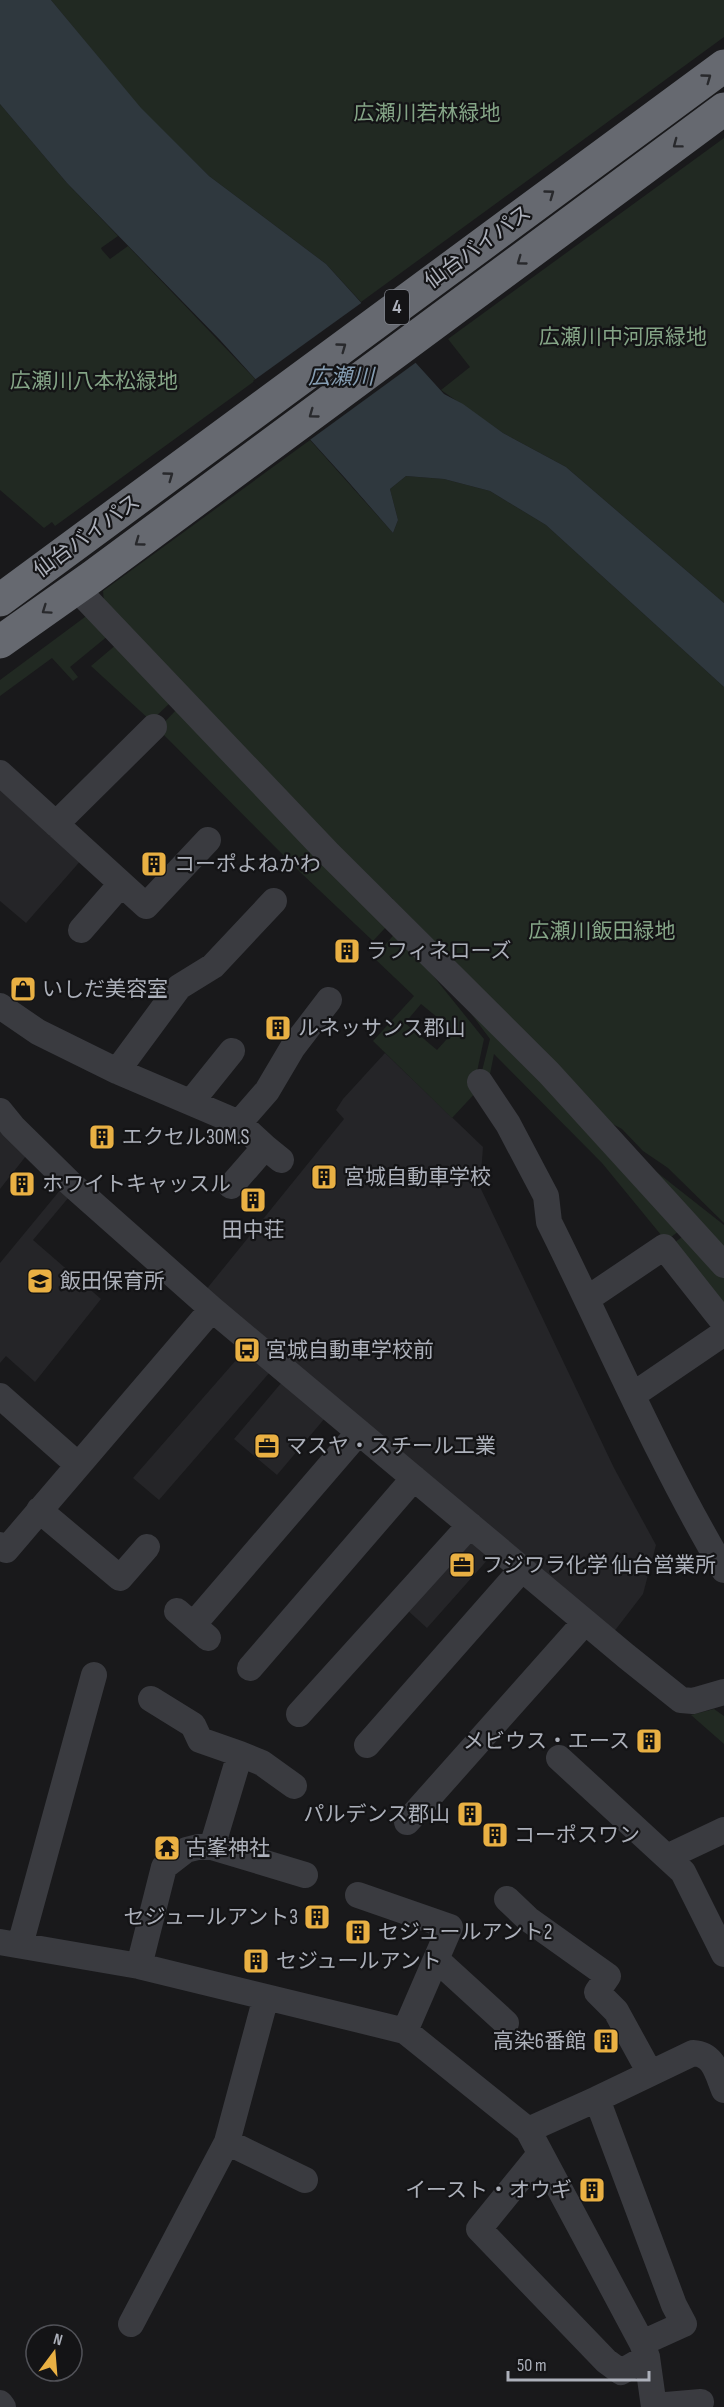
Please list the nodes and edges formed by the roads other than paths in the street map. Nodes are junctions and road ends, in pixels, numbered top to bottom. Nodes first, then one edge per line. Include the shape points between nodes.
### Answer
1 (724, 66) edge
2 (724, 109) edge
3 (84, 583) junction
4 (0, 600) edge
5 (0, 642) edge
6 (154, 727) dead end
7 (0, 773) edge
8 (56, 824) junction
9 (208, 840) dead end
10 (121, 884) junction
11 (274, 901) dead end
12 (81, 930) dead end
13 (329, 1000) dead end
14 (0, 1006) edge
15 (232, 1051) dead end
16 (117, 1071) junction
17 (480, 1082) dead end
18 (191, 1102) junction
19 (0, 1111) edge
20 (238, 1123) junction
21 (231, 1186) dead end
22 (724, 1265) edge
23 (587, 1299) junction
24 (212, 1309) junction
25 (724, 1323) edge
26 (724, 1333) edge
27 (633, 1395) junction
28 (0, 1396) edge
29 (359, 1432) junction
30 (78, 1465) junction
31 (414, 1478) junction
32 (39, 1510) junction
33 (470, 1525) junction
34 (716, 1535) edge
35 (147, 1547) dead end
36 (7, 1551) edge
37 (522, 1569) junction
38 (724, 1570) edge
39 (585, 1622) junction
40 (193, 1625) dead end
41 (250, 1668) dead end
42 (94, 1675) dead end
43 (724, 1692) edge
44 (151, 1699) dead end
45 (299, 1714) dead end
46 (367, 1745) dead end
47 (240, 1754) junction
48 (559, 1758) dead end
49 (294, 1786) dead end
50 (407, 1822) dead end
51 (724, 1830) edge
52 (212, 1847) junction
53 (667, 1857) junction
54 (305, 1875) dead end
55 (358, 1895) dead end
56 (507, 1899) dead end
57 (10, 1944) edge
58 (724, 1954) edge
59 (436, 1959) junction
60 (139, 1966) junction
61 (266, 1997) junction
62 (506, 2023) dead end
63 (405, 2031) junction
64 (650, 2073) junction
65 (724, 2090) edge
66 (597, 2099) junction
67 (528, 2130) junction
68 (227, 2142) junction
69 (540, 2154) junction
70 (305, 2180) dead end
71 (131, 2324) dead end
72 (645, 2350) junction
73 (701, 2402) dead end
74 (654, 2406) edge

4 -> 1 highway, 仙台バイパス / 4
2 -> 3 highway, 仙台バイパス / 4
3 -> 5 highway, 仙台バイパス / 4
3 - 22 street via 312,838 549,1073
6 - 8 street
7 - 8 street
8 - 10 street
9 - 10 street via 146,906
10 - 12 street
11 - 16 street via 213,966 179,987
13 - 20 street via 293,1047 267,1091
14 - 16 street via 38,1032
15 - 18 street
16 - 18 street
17 - 23 street via 508,1124 546,1196 549,1222
18 - 20 street
19 - 24 street via 71,1184
20 - 21 street via 273,1154
23 - 25 street via 664,1247
23 - 27 street
24 - 29 street
24 - 30 street
26 - 27 street
27 - 34 street
28 - 30 street
29 - 31 street
29 - 40 street
30 - 32 street
31 - 33 street
31 - 41 street
32 - 35 street via 120,1578
32 - 36 street
33 - 37 street
33 - 45 street
34 - 38 street
37 - 39 street
37 - 46 street
39 - 43 street via 681,1700 693,1701
39 - 50 street
42 - 57 street
44 - 47 street via 192,1725 200,1740
47 - 49 street via 262,1763
47 - 52 street
48 - 53 street
51 - 53 street
52 - 54 street
52 - 60 street via 186,1850 165,1867
53 - 58 street via 683,1872
55 - 59 street via 450,1927
56 - 64 street via 528,1919 609,1976 597,1992 616,2011
57 - 60 street
59 - 62 street
59 - 63 street
60 - 61 street
61 - 63 street
61 - 68 street
63 - 67 street
64 - 65 street via 700,2054 714,2065
64 - 66 street
66 - 67 street
66 - 72 street via 684,2324
67 - 69 street
68 - 70 street
68 - 71 street
69 - 72 street
69 - 72 street via 479,2229 621,2372
72 - 74 street
73 - 74 street

